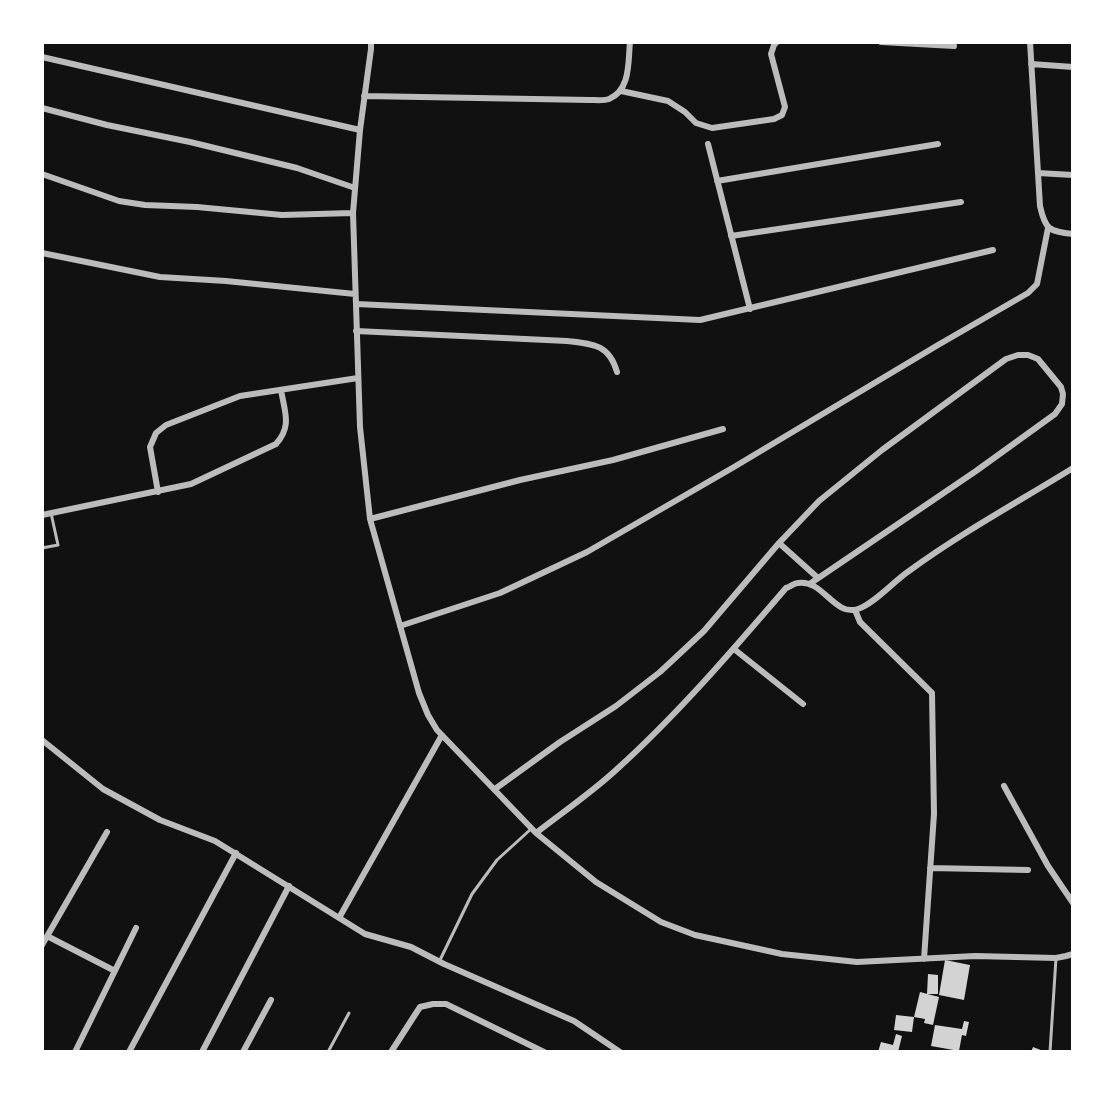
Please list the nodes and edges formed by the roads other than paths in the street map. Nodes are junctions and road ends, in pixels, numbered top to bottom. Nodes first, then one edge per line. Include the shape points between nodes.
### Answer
1 (371, 42) edge
2 (630, 42) edge
3 (777, 42) edge
4 (881, 42) edge
5 (1030, 42) edge
6 (954, 46) dead end
7 (42, 57) edge
8 (1031, 64) junction
9 (1073, 67) edge
10 (621, 91) junction
11 (364, 96) junction
12 (42, 108) edge
13 (360, 130) junction
14 (708, 144) dead end
15 (938, 144) dead end
16 (1038, 173) junction
17 (42, 174) edge
18 (1073, 175) edge
19 (717, 181) junction
20 (355, 188) junction
21 (961, 202) dead end
22 (353, 213) junction
23 (1048, 228) junction
24 (1073, 234) edge
25 (731, 236) junction
26 (993, 250) dead end
27 (42, 253) edge
28 (355, 294) junction
29 (356, 304) junction
30 (750, 309) junction
31 (356, 331) junction
32 (617, 372) dead end
33 (358, 378) junction
34 (281, 390) junction
35 (723, 429) dead end
36 (1073, 468) edge
37 (158, 492) junction
38 (50, 513) junction
39 (42, 515) edge
40 (370, 519) junction
41 (779, 543) junction
42 (42, 548) edge
43 (818, 578) junction
44 (811, 583) junction
45 (855, 610) junction
46 (400, 626) junction
47 (734, 649) junction
48 (803, 704) dead end
49 (442, 735) junction
50 (42, 742) edge
51 (1004, 786) dead end
52 (495, 789) junction
53 (534, 830) junction
54 (107, 832) dead end
55 (236, 854) junction
56 (930, 868) junction
57 (1028, 870) dead end
58 (289, 886) junction
59 (1073, 903) edge
60 (339, 918) junction
61 (136, 928) dead end
62 (47, 936) junction
63 (42, 945) edge
64 (1073, 954) edge
65 (924, 958) junction
66 (1056, 958) junction
67 (439, 962) junction
68 (115, 971) junction
69 (271, 1000) dead end
70 (350, 1013) dead end
71 (75, 1052) edge
72 (129, 1052) edge
73 (202, 1052) edge
74 (243, 1052) edge
75 (328, 1052) edge
76 (391, 1052) edge
77 (544, 1052) edge
78 (620, 1052) edge
79 (1050, 1052) edge

1 - 11 street
2 - 10 street
3 - 10 street via 771,54 785,106 782,115 774,119 712,128 696,123 668,101
4 - 6 street
5 - 8 street
7 - 13 street
8 - 9 street
8 - 16 street
10 - 11 street via 608,99 590,100
11 - 13 street
12 - 20 street via 297,168
13 - 20 street
14 - 19 street
15 - 19 street
16 - 18 street
16 - 23 street via 1040,206
17 - 22 street via 119,201 145,205 282,215
19 - 25 street
20 - 22 street
21 - 25 street
22 - 28 street
23 - 24 street
23 - 46 street via 1037,284 1028,293 587,552 500,593
25 - 30 street
26 - 30 street
27 - 28 street via 160,277
28 - 29 street
29 - 30 street via 700,320
29 - 31 street
31 - 32 street via 590,343 604,349 614,360
31 - 33 street
33 - 34 street
33 - 40 street
34 - 37 street via 287,424 285,435 276,444 191,484
34 - 37 street via 240,396 166,425 156,433 150,447
35 - 40 street
36 - 45 street via 964,534
37 - 38 street
38 - 39 street
38 - 42 lane via 58,545
40 - 46 street
41 - 43 street
41 - 43 street via 819,501 1006,359 1018,355 1038,359 1061,387 1062,404 1054,414
41 - 52 street via 704,631 660,672
43 - 44 street
44 - 45 street via 843,609
44 - 47 street via 786,588
45 - 56 street via 860,622 932,693 934,814
46 - 49 street via 419,693
47 - 48 street
47 - 53 street via 615,771
49 - 52 street
49 - 60 street
50 - 55 street via 103,789
51 - 59 street
52 - 53 street
53 - 65 street via 596,882 661,922 695,935 782,954 857,962
53 - 67 lane via 497,860 472,894
54 - 62 street
55 - 58 street
55 - 72 street
56 - 57 street
56 - 65 street
58 - 60 street
58 - 73 street
60 - 67 street via 365,934 411,947
61 - 68 street
62 - 63 street
62 - 68 street
64 - 66 street
65 - 66 street
66 - 79 lane
67 - 78 street via 574,1021
68 - 71 street
69 - 74 street
70 - 75 lane
76 - 77 street via 420,1007 446,1004

